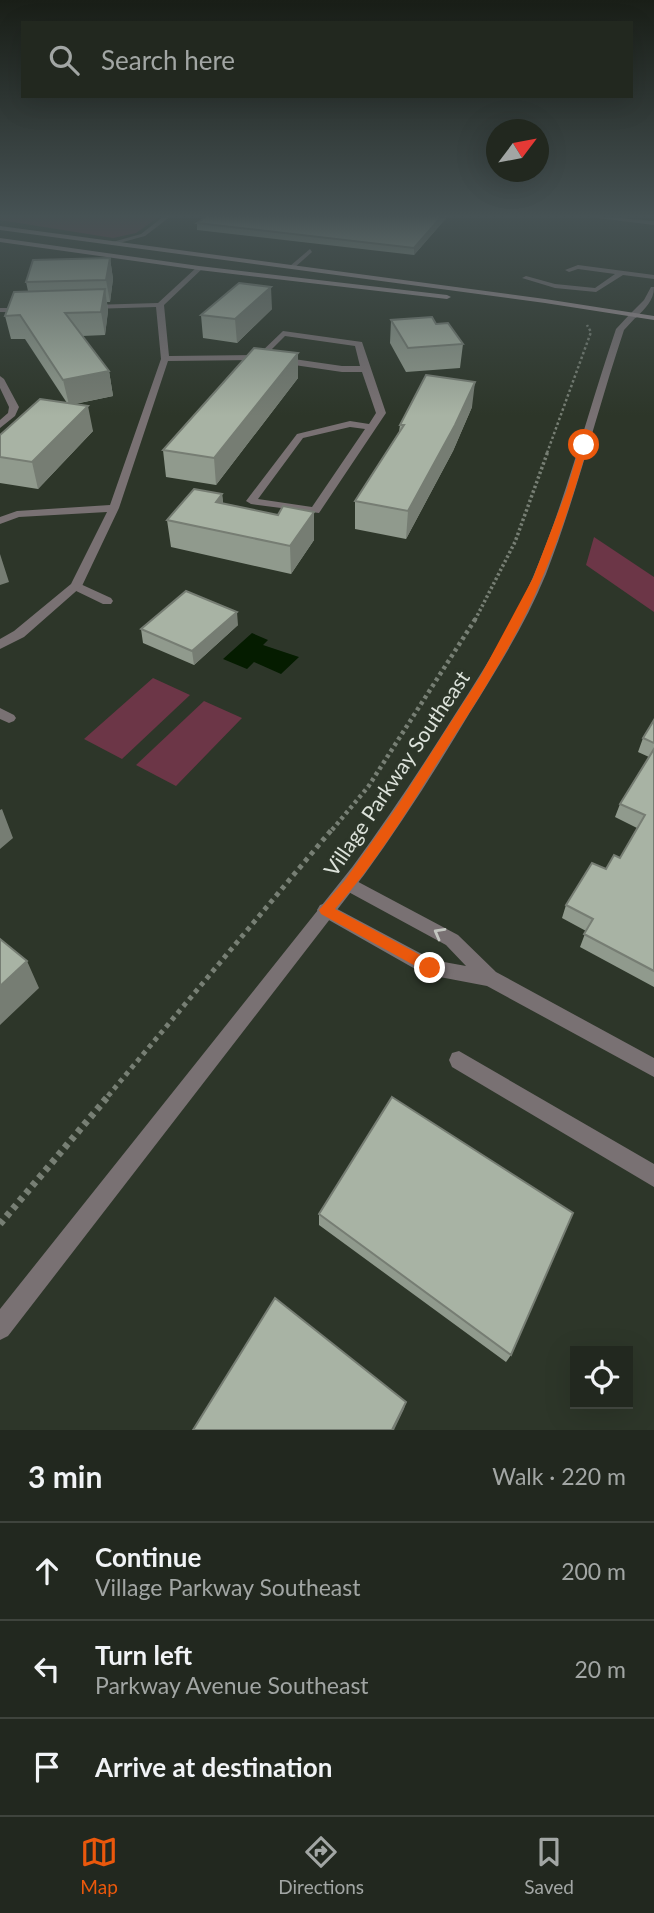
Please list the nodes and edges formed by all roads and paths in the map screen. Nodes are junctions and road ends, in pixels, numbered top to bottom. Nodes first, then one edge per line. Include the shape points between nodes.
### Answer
1 (183, 283) edge
2 (332, 283) edge
3 (409, 283) edge
4 (549, 283) edge
5 (607, 283) edge
6 (555, 286) junction
7 (654, 289) edge
8 (545, 301) junction
9 (160, 305) junction
10 (80, 308) edge
11 (40, 309) edge
12 (0, 310) edge
13 (633, 316) junction
14 (654, 318) edge
15 (584, 321) dead end
16 (260, 357) junction
17 (165, 359) junction
18 (365, 369) junction
19 (0, 379) edge
20 (0, 425) edge
21 (371, 427) junction
22 (114, 508) junction
23 (0, 521) edge
24 (76, 586) junction
25 (107, 601) dead end
26 (0, 645) edge
27 (349, 884) junction
28 (326, 910) junction
29 (490, 978) junction
30 (459, 1060) dead end
31 (654, 1068) edge
32 (654, 1176) edge
33 (0, 1224) edge
34 (0, 1328) edge

1 - 9 street
2 - 13 main road
3 - 8 main road
4 - 6 street
5 - 6 street via 596,290
6 - 8 street
7 - 13 street, Village Parkway Southeast
8 - 13 main road
9 - 10 street
9 - 17 street
11 - 12 street
13 - 14 main road
13 - 27 street, Village Parkway Southeast via 620,329 538,578 486,676
15 - 33 path via 591,332 516,542 468,633 368,787
16 - 17 street
16 - 18 street
16 - 18 street via 283,333 359,344
17 - 22 street
18 - 21 street via 381,413
19 - 20 street via 15,407
21 - 21 street via 315,512 251,501 300,436 351,424
22 - 23 street via 17,514
22 - 24 street
24 - 25 street
24 - 26 street
27 - 28 street, Village Parkway Southeast
29 -> 27 street via 452,940
28 - 29 street via 430,968
28 - 34 street, Village Parkway Southeast
29 - 31 street
30 - 32 street

